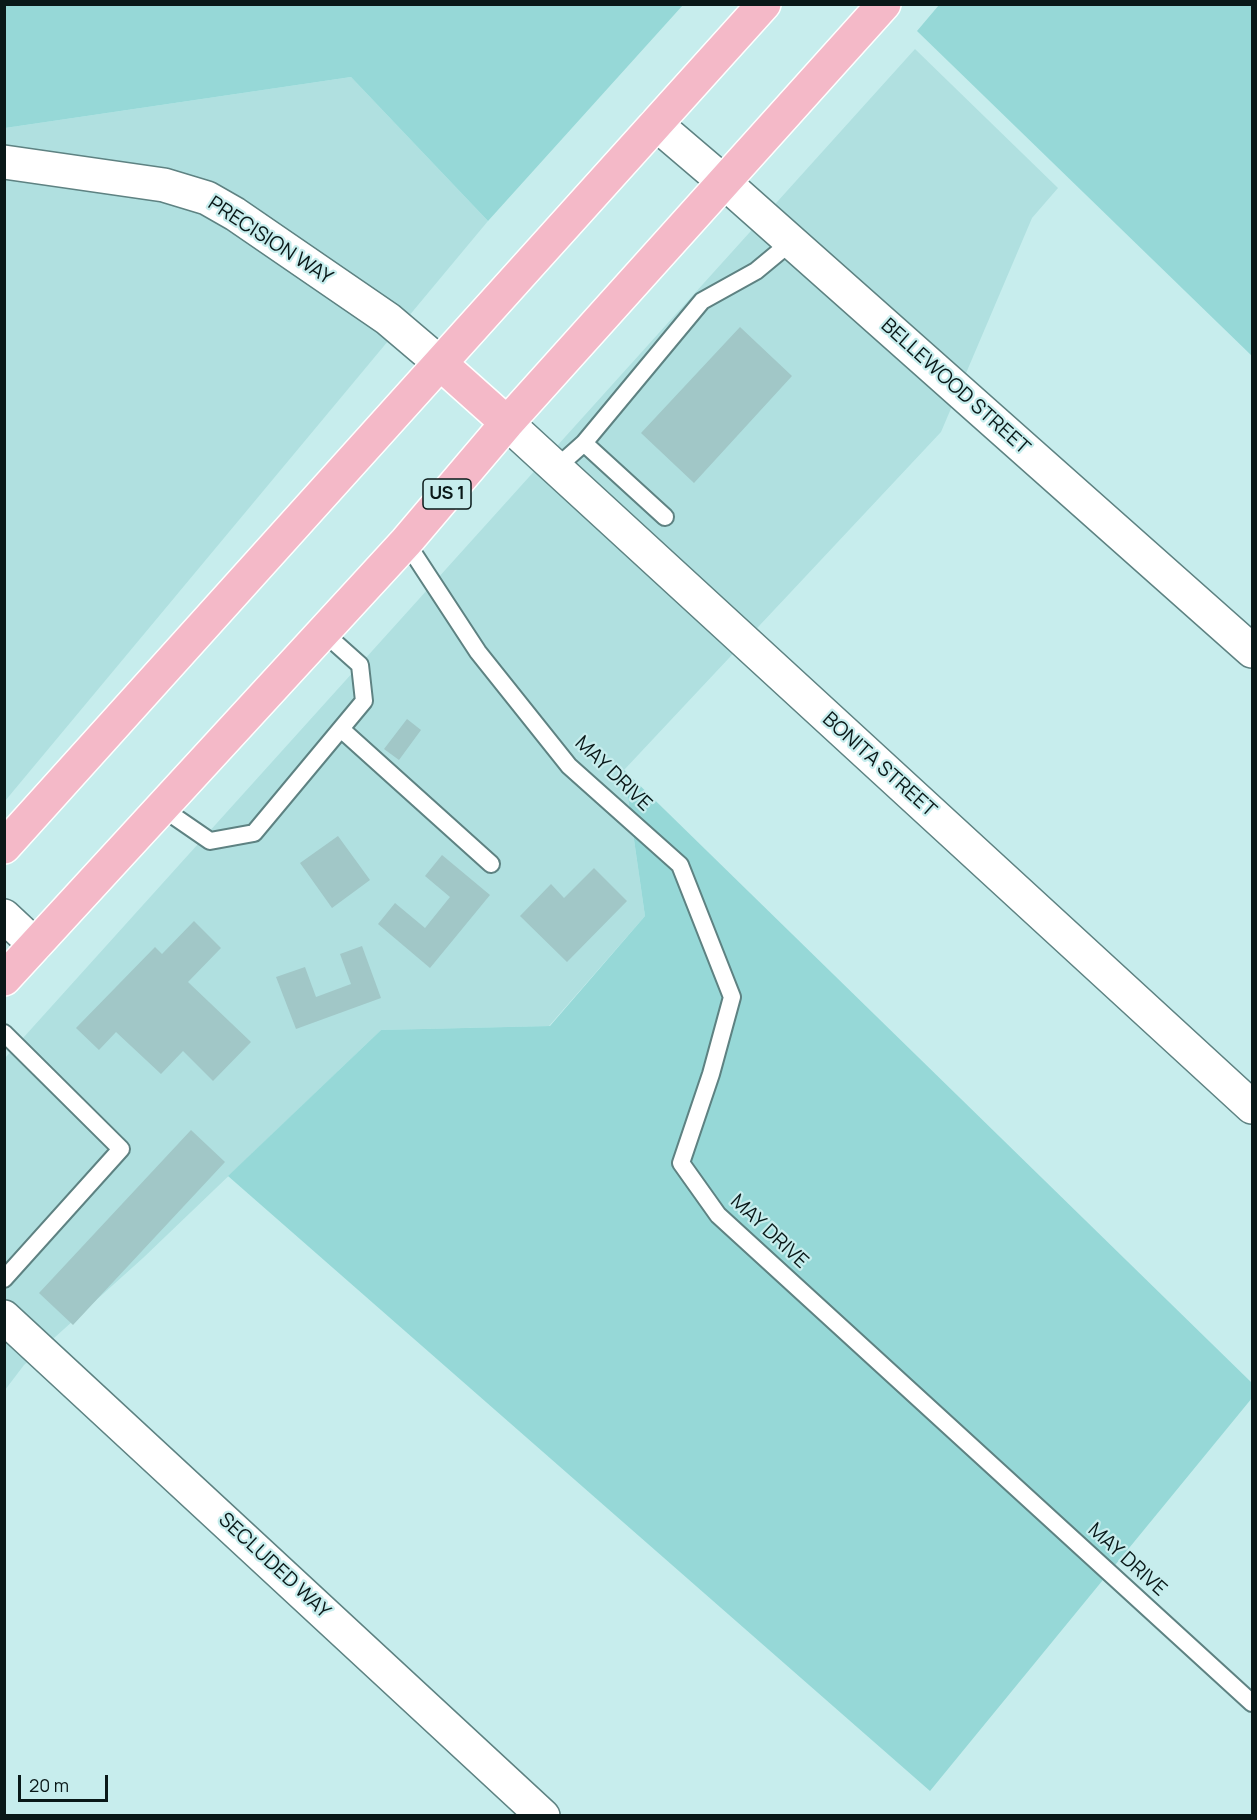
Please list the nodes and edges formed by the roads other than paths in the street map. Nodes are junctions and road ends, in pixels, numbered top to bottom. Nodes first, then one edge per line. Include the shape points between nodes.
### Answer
1 (764, 4) edge
2 (884, 4) edge
3 (656, 124) junction
4 (4, 162) edge
5 (724, 182) junction
6 (791, 242) junction
7 (441, 364) junction
8 (507, 423) junction
9 (584, 443) junction
10 (556, 468) junction
11 (664, 516) dead end
12 (406, 542) junction
13 (323, 632) junction
14 (1252, 651) edge
15 (341, 729) junction
16 (162, 808) junction
17 (4, 847) edge
18 (491, 864) dead end
19 (4, 916) edge
20 (35, 945) junction
21 (4, 979) edge
22 (4, 1033) edge
23 (1252, 1107) edge
24 (4, 1279) edge
25 (4, 1317) edge
26 (1252, 1703) edge
27 (543, 1815) edge

1 - 3 main road
2 - 5 main road, US 1
3 - 5 street, BELLEWOOD STREET
3 - 7 main road
4 - 7 street, PRECISION WAY via 164,185 207,198 388,319
5 - 6 street, BELLEWOOD STREET
5 - 8 main road, US 1
6 - 9 lane via 756,271 702,301
6 - 14 street, BELLEWOOD STREET
7 - 8 main road
7 - 17 main road
8 - 10 street, BONITA STREET
8 - 12 main road, US 1
9 - 10 lane
9 - 11 lane
10 - 23 street, BONITA STREET
12 - 13 main road, US 1
12 - 26 lane, MAY DRIVE via 478,652 569,766 680,865 732,997 681,1163 718,1215
13 - 15 lane via 360,665 364,701
13 - 16 main road, US 1
15 - 16 lane via 254,833 210,841
15 - 18 lane
16 - 20 main road, US 1
19 - 20 street
20 - 21 main road, US 1
22 - 24 lane via 122,1149
25 - 27 street, SECLUDED WAY

